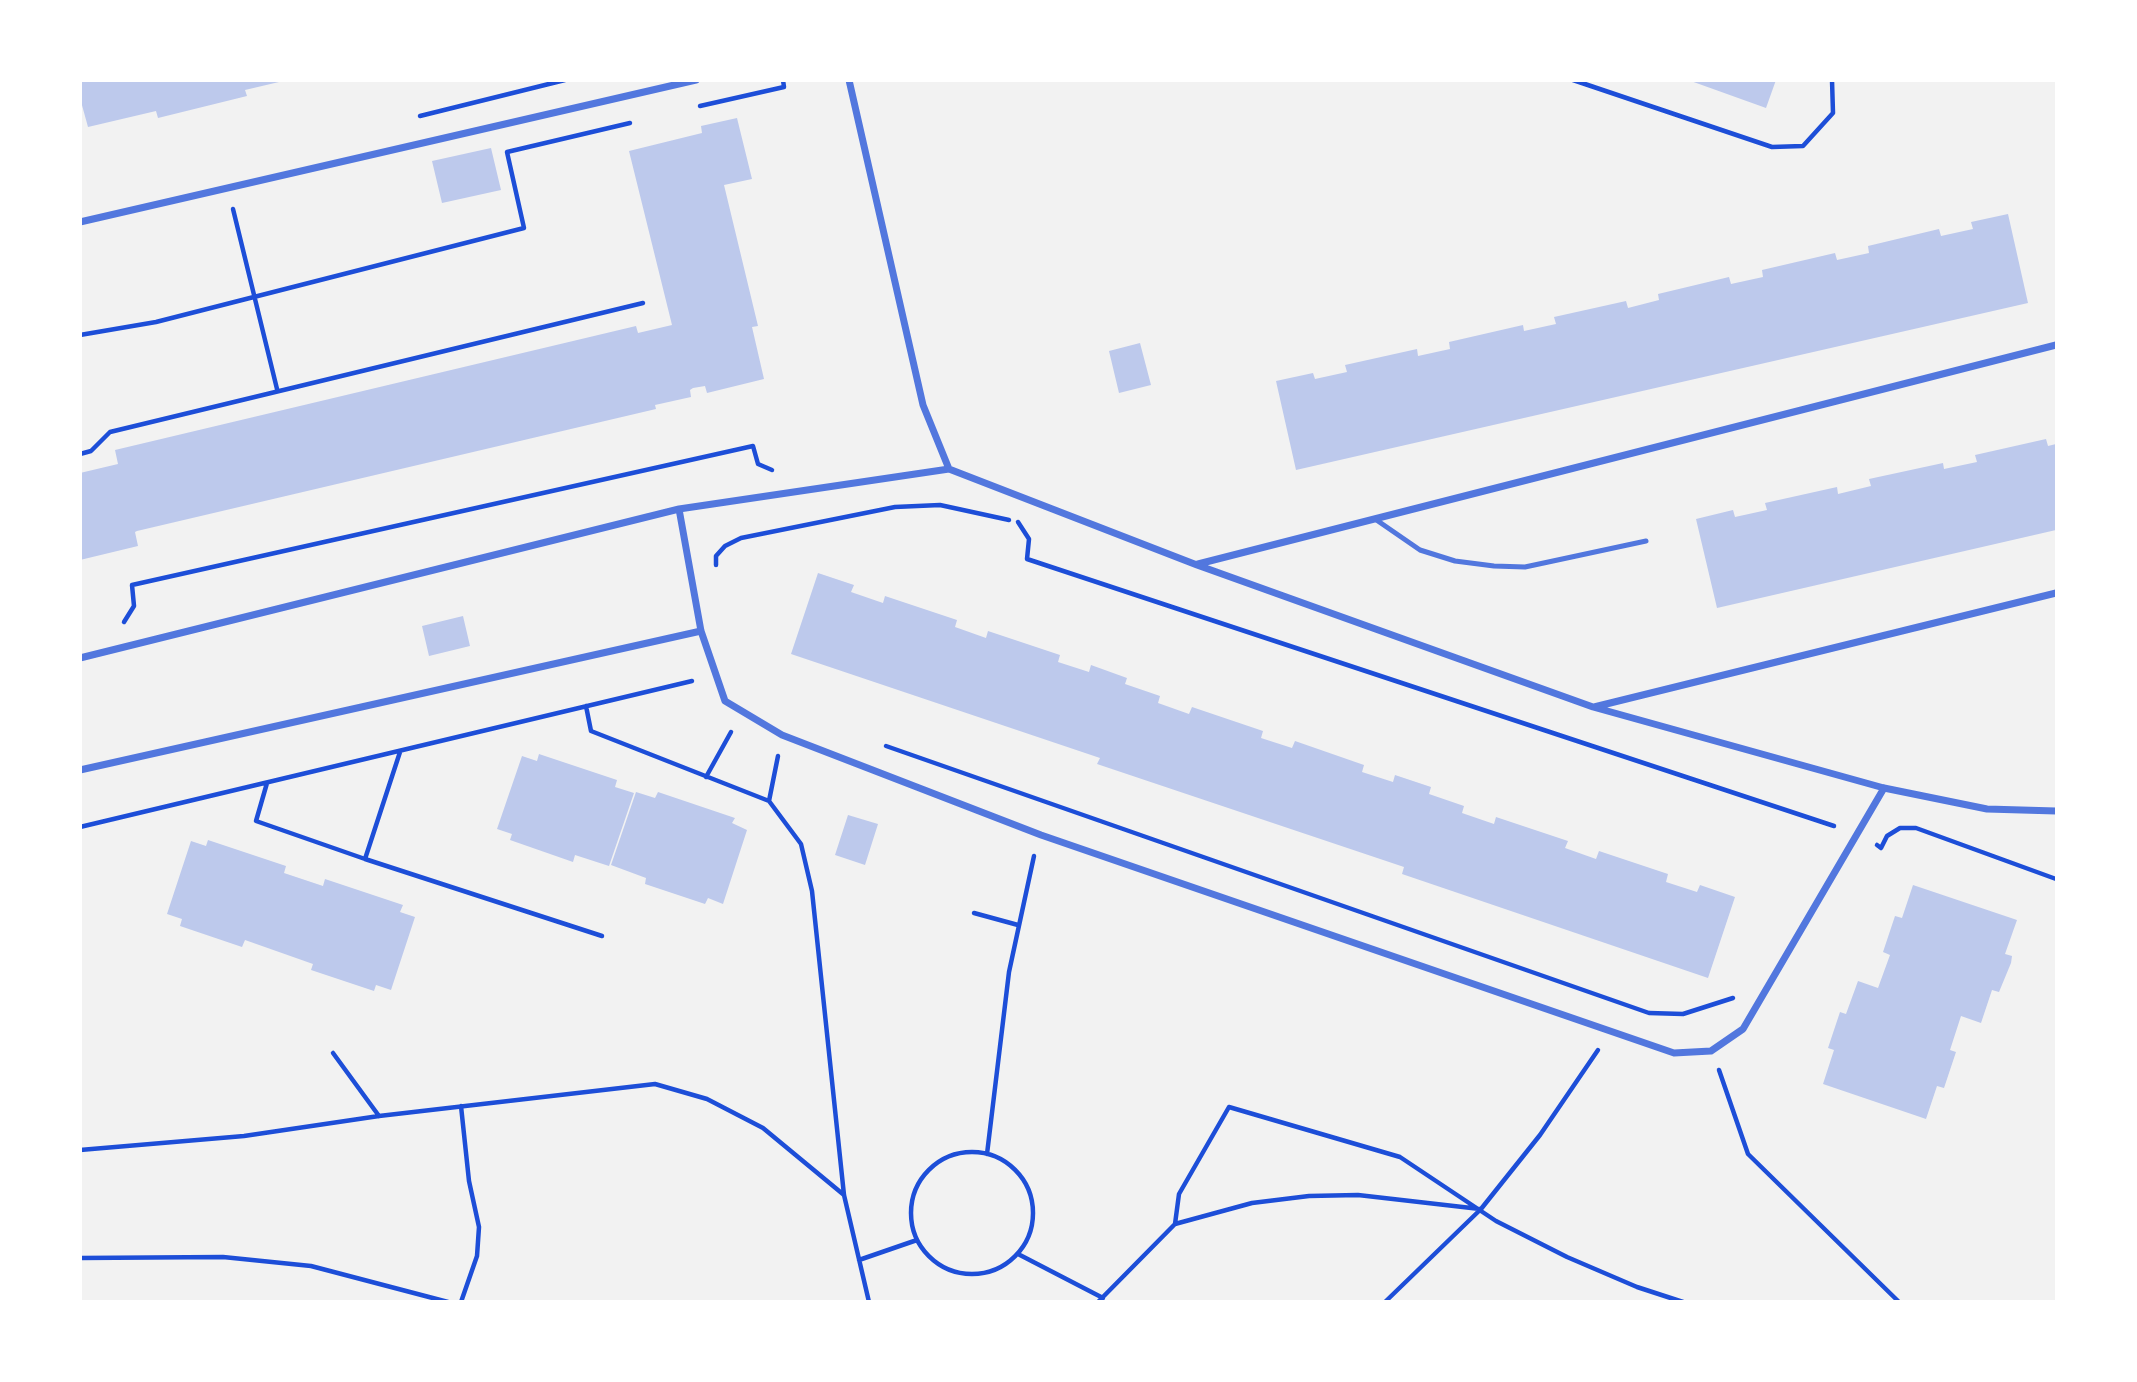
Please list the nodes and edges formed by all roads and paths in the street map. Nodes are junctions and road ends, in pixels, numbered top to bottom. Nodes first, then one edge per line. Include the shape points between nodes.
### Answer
1 (696, 80) edge
2 (783, 80) edge
3 (849, 80) edge
4 (1573, 80) edge
5 (1832, 80) edge
6 (692, 108) dead end
7 (639, 121) dead end
8 (227, 188) junction
9 (80, 222) edge
10 (254, 297) junction
11 (643, 303) dead end
12 (80, 335) edge
13 (2056, 345) edge
14 (277, 389) junction
15 (80, 454) edge
16 (785, 468) dead end
17 (950, 469) junction
18 (679, 509) junction
19 (829, 511) dead end
20 (1376, 519) junction
21 (830, 520) junction
22 (1646, 541) dead end
23 (1197, 565) junction
24 (716, 576) dead end
25 (2056, 593) edge
26 (113, 626) dead end
27 (701, 631) junction
28 (80, 658) edge
29 (716, 675) junction
30 (586, 706) junction
31 (1593, 707) junction
32 (743, 712) junction
33 (782, 735) junction
34 (873, 742) dead end
35 (400, 751) junction
36 (80, 770) edge
37 (706, 777) junction
38 (267, 783) junction
39 (1884, 788) junction
40 (769, 802) junction
41 (2056, 811) edge
42 (1835, 826) junction
43 (80, 827) edge
44 (1859, 834) junction
45 (1041, 835) junction
46 (1828, 837) dead end
47 (365, 859) junction
48 (2056, 879) edge
49 (974, 913) dead end
50 (1018, 925) junction
51 (602, 936) dead end
52 (1739, 991) dead end
53 (1611, 1033) junction
54 (1712, 1051) junction
55 (333, 1053) dead end
56 (461, 1106) junction
57 (379, 1116) junction
58 (80, 1150) edge
59 (987, 1154) junction
60 (844, 1195) junction
61 (1481, 1209) junction
62 (1175, 1224) junction
63 (917, 1240) junction
64 (1018, 1254) junction
65 (80, 1258) edge
66 (859, 1260) junction
67 (1100, 1300) edge
68 (448, 1301) edge
69 (461, 1301) edge
70 (869, 1301) edge
71 (1385, 1301) edge
72 (1683, 1301) edge
73 (1899, 1301) edge

1 - 8 street
2 - 6 path via 784,87
3 - 17 street via 923,405
4 - 5 path via 1772,147 1803,146 1833,113
7 - 10 path via 507,152 524,228
8 - 9 street
8 - 10 path
10 - 12 path via 156,322
10 - 14 path
11 - 14 path
13 - 20 street
14 - 15 path via 110,432 91,452
16 - 26 path via 774,471 758,464 753,446 132,584 134,606 123,624
17 - 18 street
17 - 23 street
18 - 27 street
18 - 28 street
19 - 21 path
20 - 22 lane via 1420,550 1494,566 1525,567
20 - 23 street
21 - 24 path via 733,542 716,556
21 - 42 path via 895,507 940,505 1020,523 1029,539 1027,559
23 - 31 street
25 - 31 street
27 - 29 street
27 - 36 street
29 - 30 path
29 - 32 street via 726,701
30 - 35 path
30 - 37 path via 591,731
31 - 39 street
32 - 33 street
32 - 37 path
33 - 40 path
33 - 45 street
34 - 52 path via 1649,1013 1683,1014 1732,999
35 - 38 path
35 - 47 path
37 - 40 path
38 - 43 path
38 - 47 path via 256,821
39 - 41 street via 1987,809
39 - 44 street
40 - 60 path via 800,844 812,891
42 - 44 path
42 - 46 path
44 - 48 path via 1881,848 1887,836 1900,828 1916,828
44 - 54 street via 1743,1029
45 - 50 path
45 - 53 street
47 - 51 path
49 - 50 path
50 - 59 path
53 - 54 street via 1674,1054
53 - 61 path
54 - 73 path via 1748,1154
55 - 57 path
56 - 57 path
56 - 60 path via 655,1084 706,1099 763,1129
56 - 69 path via 479,1227 477,1256
57 - 58 path via 244,1136
59 - 63 path via 948,1156 932,1167 912,1201 911,1221
59 - 64 path via 1006,1162 1031,1195 1034,1216
60 - 66 path
61 - 62 path via 1358,1195 1310,1196 1252,1203
61 - 62 path via 1400,1157 1229,1107 1179,1194
61 - 71 path
61 - 72 path via 1567,1257
62 - 67 path
63 - 64 path via 944,1268 964,1274 1003,1266
63 - 66 path
64 - 67 path
65 - 68 path via 223,1257 311,1266
66 - 70 path

